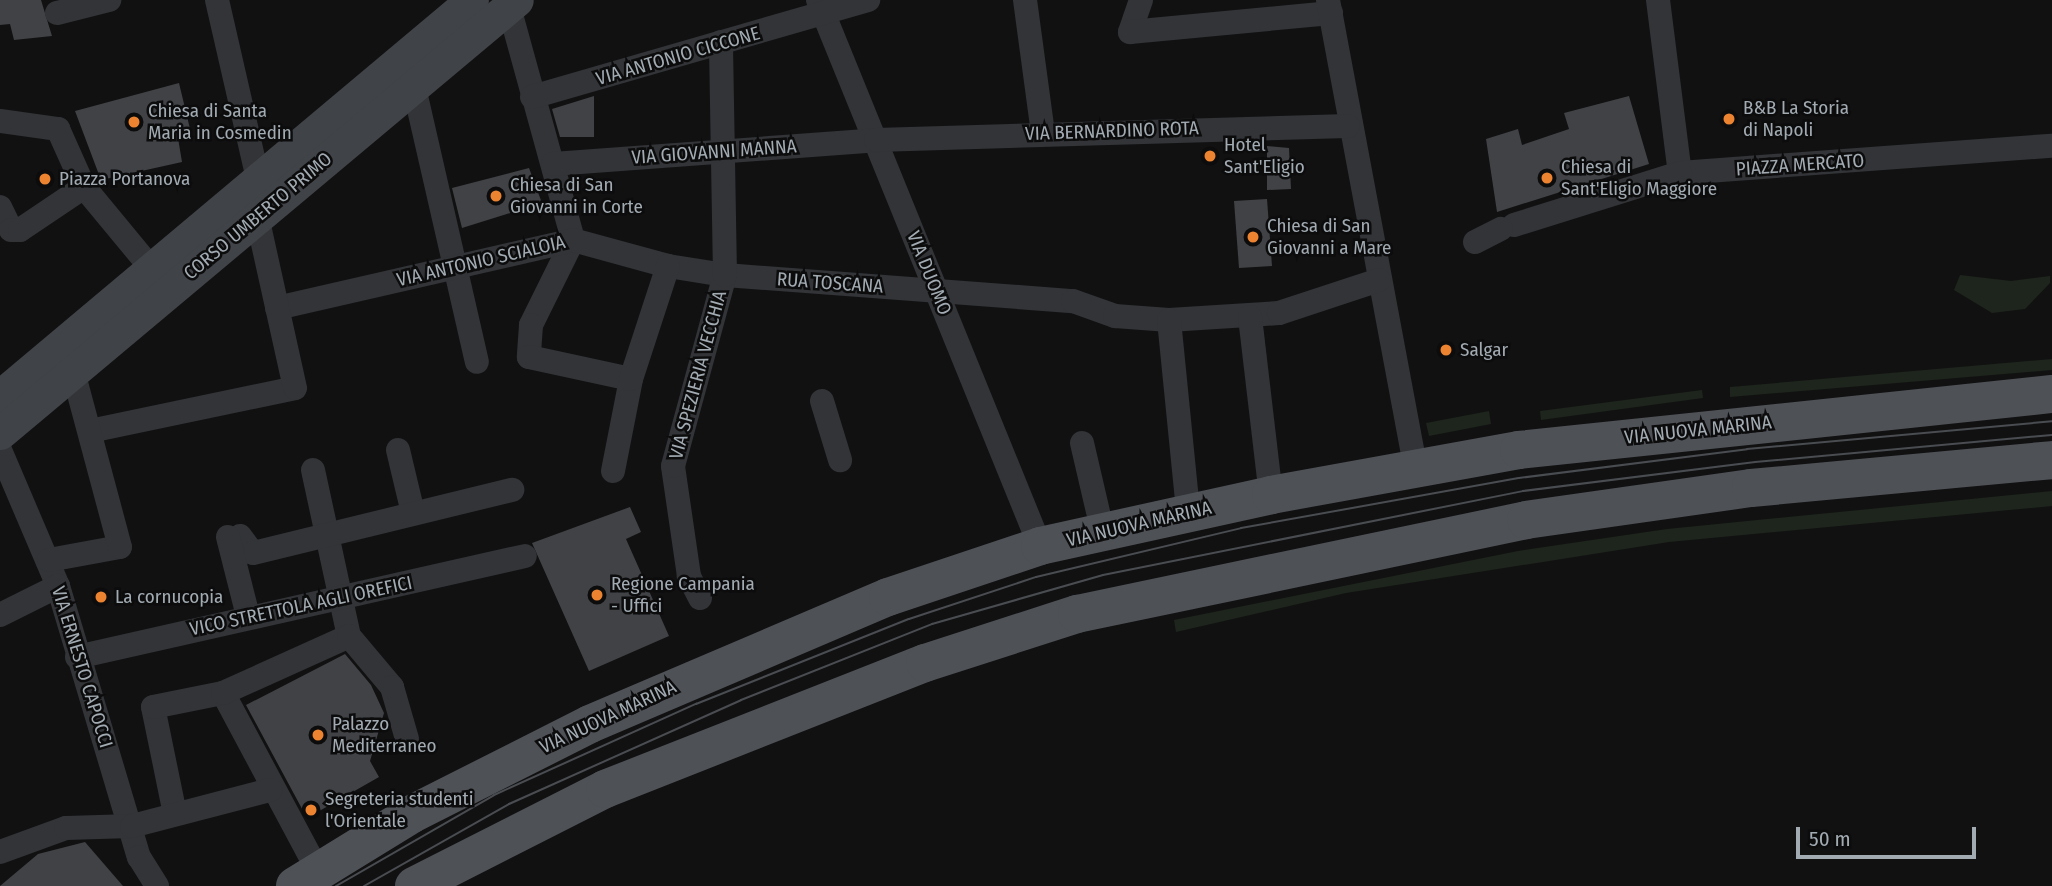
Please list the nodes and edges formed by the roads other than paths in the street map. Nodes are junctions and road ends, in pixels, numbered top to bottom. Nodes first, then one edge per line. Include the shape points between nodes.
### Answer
1 (109, 0) edge
2 (217, 0) edge
3 (472, 0) edge
4 (868, 0) edge
5 (1025, 0) edge
6 (1141, 0) edge
7 (1658, 0) edge
8 (511, 2) edge
9 (821, 7) edge
10 (1329, 7) edge
11 (57, 13) dead end
12 (721, 42) junction
13 (412, 83) junction
14 (532, 97) junction
15 (0, 121) edge
16 (1348, 126) junction
17 (1043, 133) junction
18 (876, 140) junction
19 (2052, 146) edge
20 (727, 152) junction
21 (553, 164) junction
22 (1680, 173) junction
23 (258, 179) junction
24 (84, 187) junction
25 (0, 207) edge
26 (257, 216) junction
27 (5, 235) edge
28 (573, 240) junction
29 (1475, 242) dead end
30 (456, 267) junction
31 (667, 267) junction
32 (151, 268) junction
33 (724, 275) junction
34 (1378, 280) junction
35 (936, 291) junction
36 (277, 308) junction
37 (1250, 317) junction
38 (1169, 320) junction
39 (477, 362) dead end
40 (73, 373) junction
41 (631, 379) junction
42 (2052, 394) edge
43 (0, 396) edge
44 (822, 401) dead end
45 (90, 431) junction
46 (0, 433) edge
47 (1082, 443) dead end
48 (0, 450) edge
49 (398, 450) dead end
50 (840, 460) dead end
51 (2052, 460) edge
52 (1416, 468) junction
53 (313, 470) dead end
54 (613, 471) dead end
55 (512, 490) dead end
56 (1270, 495) junction
57 (1098, 512) dead end
58 (1188, 512) junction
59 (413, 513) junction
60 (326, 534) junction
61 (1040, 546) junction
62 (525, 556) dead end
63 (49, 560) junction
64 (58, 586) junction
65 (340, 597) junction
66 (700, 598) dead end
67 (0, 615) edge
68 (248, 616) junction
69 (357, 645) junction
70 (77, 657) junction
71 (223, 693) junction
72 (407, 739) dead end
73 (270, 790) junction
74 (175, 814) junction
75 (132, 826) junction
76 (0, 852) edge
77 (307, 879) edge
78 (157, 886) edge
79 (414, 886) edge

1 - 11 street
2 - 23 street
3 - 23 main road, CORSO UMBERTO PRIMO
4 - 9 street, VIA ANTONIO CICCONE
5 - 17 street
6 - 10 street via 1130,32
7 - 22 street
8 - 13 main road, CORSO UMBERTO PRIMO
8 - 14 street
9 - 12 street, VIA ANTONIO CICCONE
9 - 18 street, VIA DUOMO
10 - 16 street
12 - 14 street, VIA ANTONIO CICCONE
12 - 20 street, VIA SPEZIERIA VECCHIA
13 - 26 main road, CORSO UMBERTO PRIMO
13 - 30 street
14 - 21 street
15 - 24 street via 58,129
16 - 17 street, VIA BERNARDINO ROTA
16 - 34 street
17 - 18 street, VIA BERNARDINO ROTA
18 - 20 street, VIA GIOVANNI MANNA
18 - 35 street, VIA DUOMO
19 - 22 street, PIAZZA MERCATO
20 - 21 street, VIA GIOVANNI MANNA
20 - 33 street, VIA SPEZIERIA VECCHIA
21 - 28 street
22 - 29 street, PIAZZA MERCATO via 1508,227
23 - 32 main road, CORSO UMBERTO PRIMO
24 - 27 street via 20,230
24 - 32 street
25 - 27 street
26 - 36 street
26 - 40 main road, CORSO UMBERTO PRIMO
28 - 30 street, VIA ANTONIO SCIALOIA
28 - 31 street, VIA ANTONIO SCIALOIA
28 - 41 street via 531,325 529,357
30 - 36 street, VIA ANTONIO SCIALOIA
30 - 39 street
31 - 33 street, VIA ANTONIO SCIALOIA
31 - 41 street
32 - 43 main road, CORSO UMBERTO PRIMO
33 - 35 street, RUA TOSCANA
33 - 66 street, VIA SPEZIERIA VECCHIA via 673,466 689,576
34 - 37 street, RUA TOSCANA via 1307,306
34 - 52 street
35 - 38 street, RUA TOSCANA via 1073,301 1091,309
35 - 61 street, VIA DUOMO
36 - 45 street via 295,388
37 - 38 street, RUA TOSCANA
37 - 56 street
38 - 58 street
40 - 45 street
40 - 46 main road, CORSO UMBERTO PRIMO
41 - 54 street
42 - 52 main road, VIA NUOVA MARINA via 1518,450
44 - 50 street
45 - 63 street via 120,547
47 - 57 street
48 - 63 street, VIA ERNESTO CAPOCCI
49 - 59 street
51 - 79 main road via 1751,488 1526,520 1077,614 925,663 605,789
52 - 56 main road, VIA NUOVA MARINA
53 - 60 street
55 - 59 street
56 - 58 main road, VIA NUOVA MARINA
58 - 61 main road, VIA NUOVA MARINA
59 - 60 street
60 - 65 street
60 - 68 street via 253,553 234,537
61 - 77 main road, VIA NUOVA MARINA via 888,597 651,696 412,814
62 - 65 street, VICO STRETTOLA AGLI OREFICI
63 - 64 street, VIA ERNESTO CAPOCCI
64 - 67 street
64 - 70 street, VIA ERNESTO CAPOCCI
65 - 68 street, VICO STRETTOLA AGLI OREFICI
65 - 69 street
68 - 70 street, VICO STRETTOLA AGLI OREFICI
69 - 71 street
69 - 72 street via 392,687
70 - 75 street, VIA ERNESTO CAPOCCI
71 - 73 street
71 - 74 street via 153,707
73 - 74 street
73 - 77 street
74 - 75 street
75 - 76 street via 66,828
75 - 78 street, VIA ERNESTO CAPOCCI via 139,857

